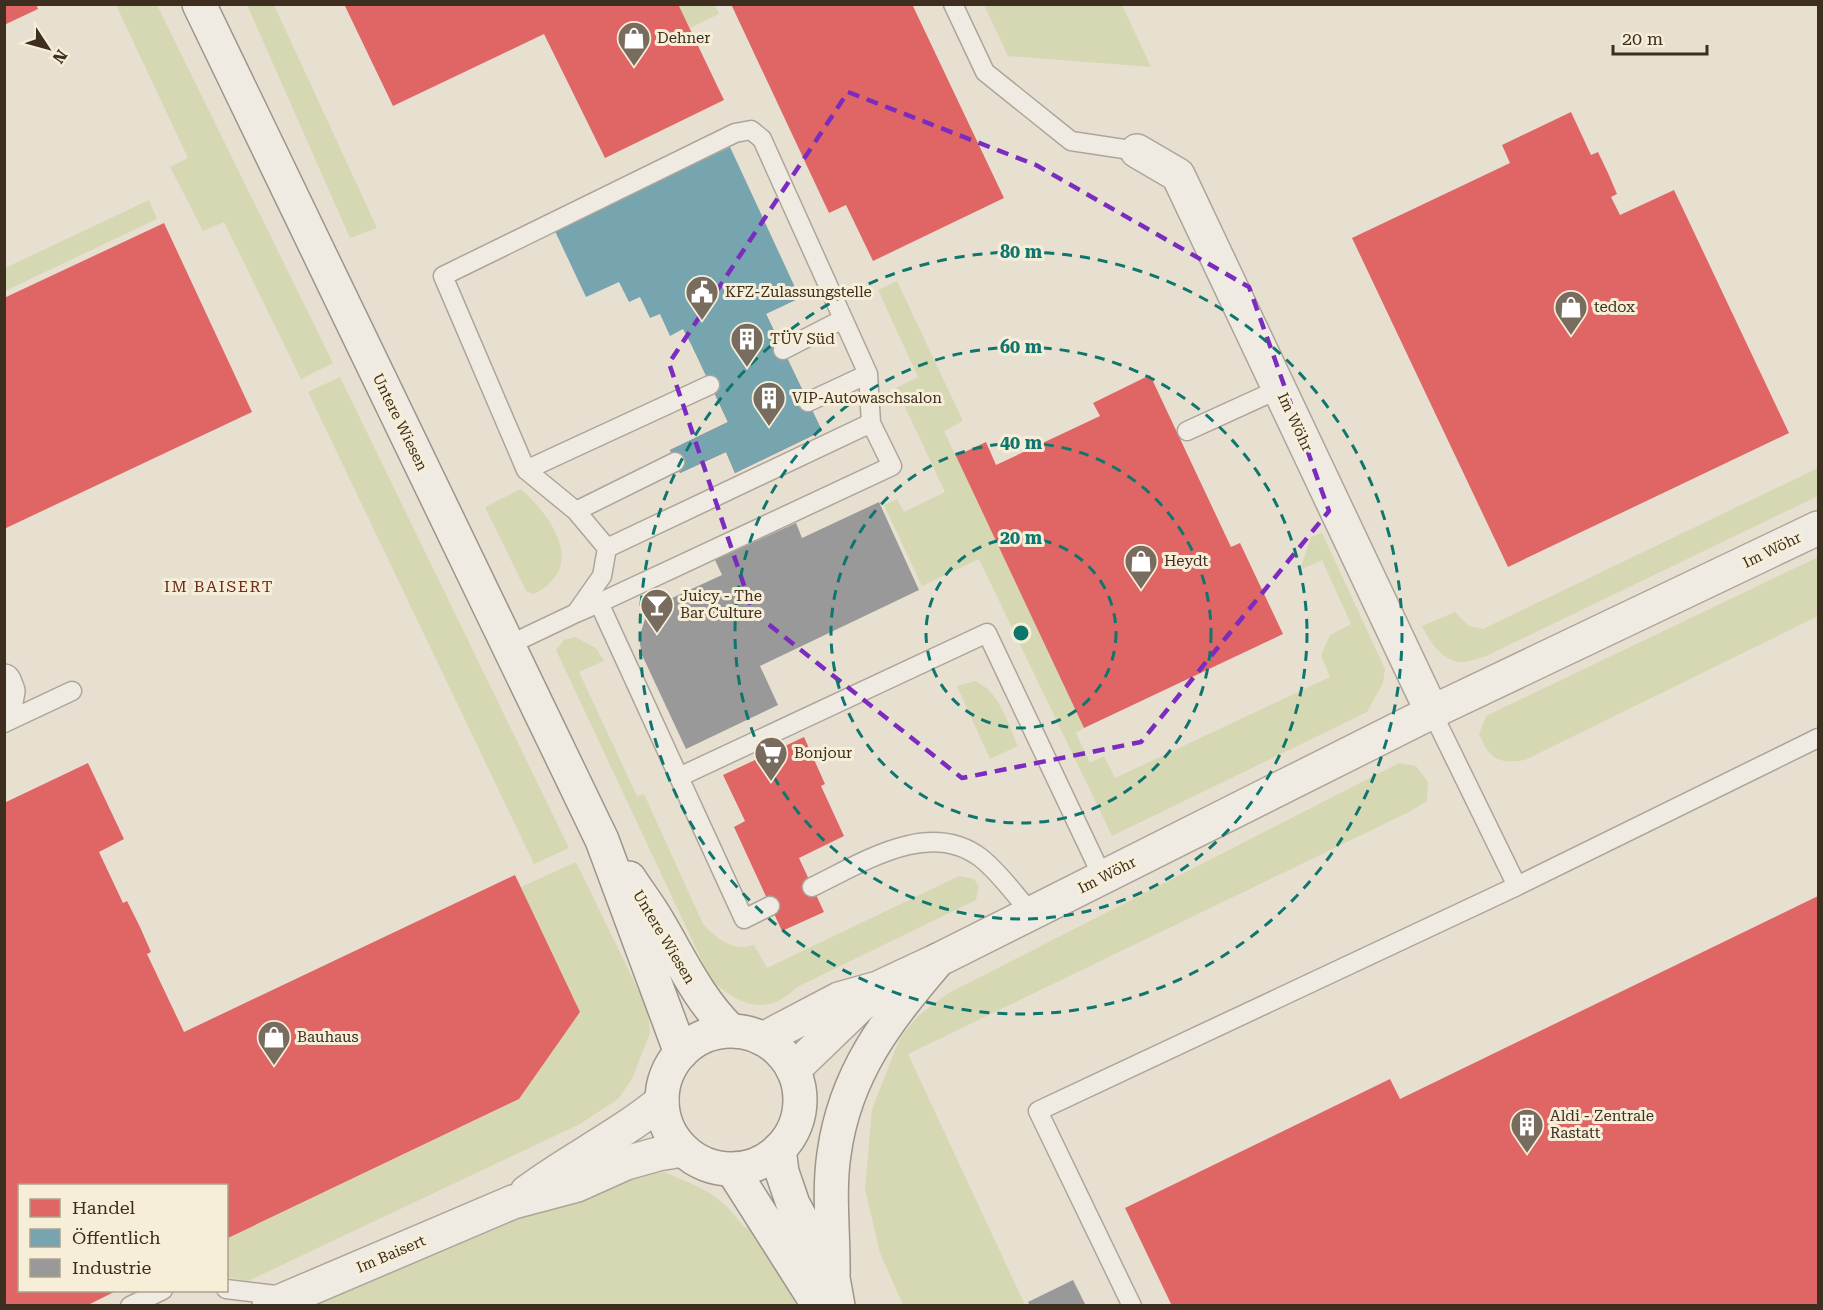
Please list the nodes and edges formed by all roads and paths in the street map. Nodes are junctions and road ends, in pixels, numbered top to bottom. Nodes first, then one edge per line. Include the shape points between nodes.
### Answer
1 (199, 4) edge
2 (953, 4) edge
3 (1137, 151) joint
4 (843, 319) junction
5 (783, 350) dead end
6 (868, 374) junction
7 (710, 385) dead end
8 (1279, 388) junction
9 (808, 402) dead end
10 (872, 423) junction
11 (1187, 431) dead end
12 (675, 462) dead end
13 (526, 470) junction
14 (576, 511) junction
15 (1818, 528) edge
16 (607, 548) junction
17 (599, 603) junction
18 (576, 613) junction
19 (509, 645) junction
20 (4, 681) edge
21 (72, 691) dead end
22 (1432, 712) junction
23 (4, 714) edge
24 (4, 723) edge
25 (1818, 738) edge
26 (679, 777) junction
27 (603, 840) junction
28 (1103, 878) junction
29 (1517, 886) junction
30 (812, 887) dead end
31 (770, 906) dead end
32 (1031, 913) junction
33 (938, 960) junction
34 (878, 988) junction
35 (731, 1031) junction
36 (763, 1039) junction
37 (681, 1053) junction
38 (793, 1070) junction
39 (662, 1101) junction
40 (779, 1149) junction
41 (683, 1150) junction
42 (732, 1169) junction
43 (513, 1202) junction
44 (228, 1289) edge
45 (159, 1292) edge
46 (830, 1296) edge
47 (279, 1301) edge
48 (130, 1305) edge
49 (1132, 1305) edge

1 - 19 street, Untere Wiesen
2 - 3 lane via 985,72 1071,141
3 - 8 street, Im Wöhr via 1178,175
4 - 5 lane
4 - 6 lane
4 - 13 lane via 762,139 751,130 735,133 443,276
6 - 9 lane
6 - 10 lane
7 - 13 lane
8 - 11 lane
8 - 22 street, Im Wöhr
10 - 16 lane
10 - 17 lane via 892,466
12 - 14 lane
13 - 14 lane
14 - 16 lane
15 - 22 street, Im Wöhr
16 - 18 lane via 602,576
17 - 18 lane
17 - 26 lane
18 - 19 lane
19 - 27 street, Untere Wiesen
20 - 23 street via 8,691
21 - 24 lane
22 - 28 street, Im Wöhr
22 - 29 lane
25 - 29 lane
26 - 28 lane via 987,633
26 - 31 lane via 744,919
27 - 35 street, Untere Wiesen via 657,921 694,988
27 - 37 street, Untere Wiesen
28 - 32 street, Im Wöhr
29 - 49 lane via 1038,1111
30 - 32 lane via 893,848 920,842 952,843 980,857
32 - 33 street, Im Wöhr
33 - 34 street, Im Wöhr
33 - 46 street via 875,1038 839,1125 833,1156
34 - 36 street, Im Wöhr via 839,999
34 - 38 street, Im Wöhr
35 - 36 street
35 - 37 street via 704,1037
36 - 38 street
37 - 39 street via 666,1075
38 - 40 street via 800,1103 793,1128
39 - 41 street via 667,1128
39 - 43 street, Im Baisert
40 - 42 street via 765,1160
40 - 46 street via 793,1204
41 - 42 street via 697,1161
41 - 43 street, Im Baisert via 626,1163 577,1185
42 - 46 street
43 - 47 street, Im Baisert
44 - 47 lane
45 - 48 lane

